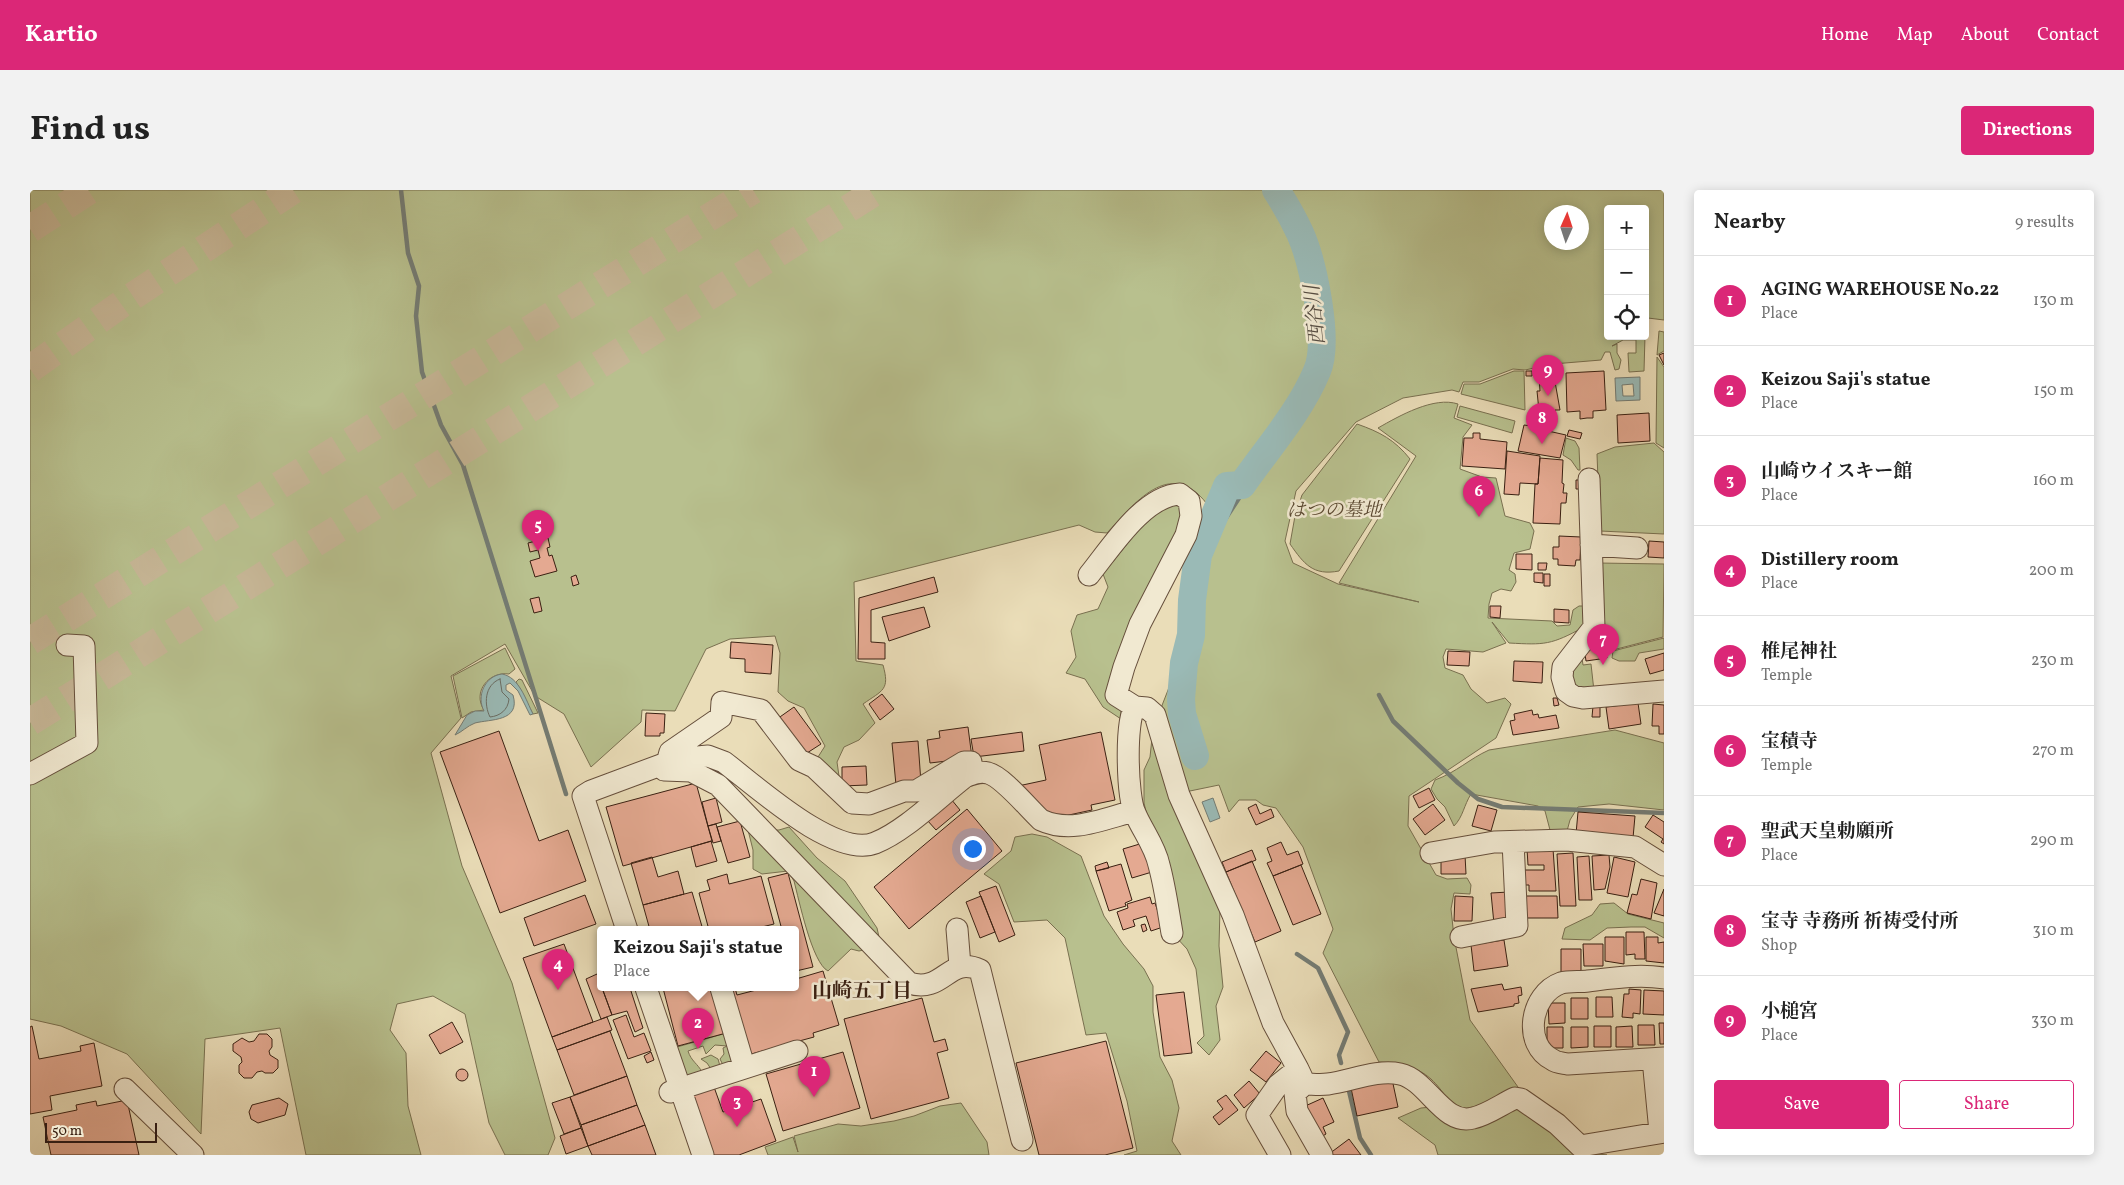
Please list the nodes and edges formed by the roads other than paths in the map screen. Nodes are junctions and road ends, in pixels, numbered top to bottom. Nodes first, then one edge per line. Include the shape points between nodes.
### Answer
1 (1589, 479) dead end
2 (1592, 546) junction
3 (1637, 548) dead end
4 (1089, 575) dead end
5 (67, 644) dead end
6 (1657, 690) edge
7 (1584, 698) junction
8 (1558, 702) dead end
9 (1135, 707) junction
10 (667, 763) junction
11 (644, 773) junction
12 (30, 774) edge
13 (997, 778) junction
14 (1134, 811) junction
15 (1513, 842) junction
16 (1431, 853) dead end
17 (1664, 865) edge
18 (626, 926) edge
19 (958, 929) dead end
20 (1172, 933) dead end
21 (1462, 937) dead end
22 (960, 966) junction
23 (1664, 978) edge
24 (647, 991) edge
25 (722, 991) edge
26 (797, 1051) dead end
27 (1659, 1059) edge
28 (744, 1066) junction
29 (1301, 1076) junction
30 (125, 1089) dead end
31 (675, 1090) junction
32 (1662, 1132) edge
33 (1022, 1140) dead end
34 (193, 1155) edge
35 (703, 1155) edge
36 (1280, 1155) edge
37 (1322, 1155) edge

1 - 2 street
2 - 3 street
2 - 7 street via 1594,626 1563,667 1562,677 1566,691
4 - 9 street via 1139,515 1155,501 1167,495 1180,494 1189,501 1191,516 1186,535 1140,624 1116,695
5 - 12 street via 84,646 87,743
6 - 7 street
7 - 8 street
9 - 14 street via 1130,714 1128,734
9 - 29 street via 1147,708 1155,715 1179,795 1232,915 1273,1023
10 - 11 street
10 - 13 street via 694,756 708,756 724,762 816,831 836,840 865,846 894,832 965,777 988,773
10 - 13 street via 670,752 721,717 722,702 761,710 800,760 814,767 852,803 859,805 904,791 916,791 964,762 977,762
11 - 18 street via 583,796
11 - 22 street via 691,770 718,785 909,983 931,985
13 - 14 street via 1041,820 1049,823 1073,827
14 - 20 street via 1159,863
15 - 16 street via 1494,842
15 - 17 street via 1567,840 1635,847
15 - 21 street via 1517,926
19 - 22 street
22 - 33 street via 980,970
23 - 27 street via 1646,975 1561,983 1536,1006 1533,1022 1541,1050 1553,1060 1568,1064
24 - 31 street
25 - 28 street
26 - 28 street
27 - 32 street
28 - 31 street
29 - 32 street via 1328,1084 1387,1073 1401,1074 1423,1087 1450,1114 1462,1119 1474,1118 1515,1098 1521,1099 1557,1124 1580,1146
29 - 36 street via 1278,1085 1257,1115
29 - 37 street via 1294,1093 1297,1111
30 - 34 street
31 - 35 street

